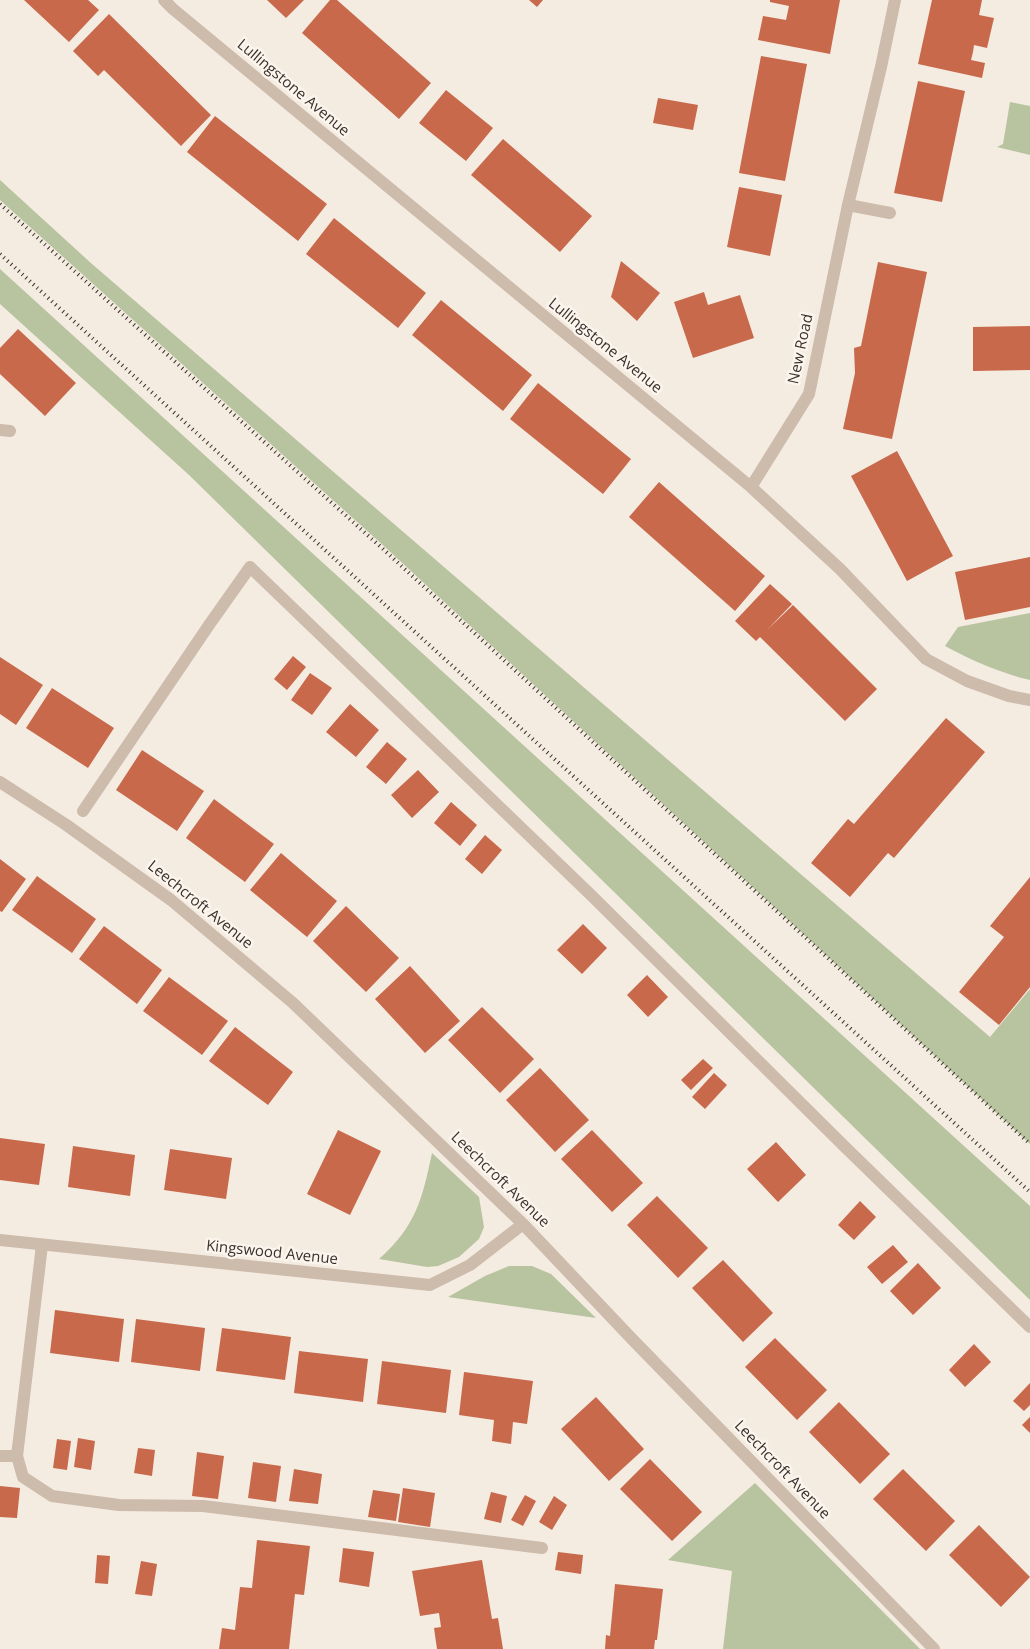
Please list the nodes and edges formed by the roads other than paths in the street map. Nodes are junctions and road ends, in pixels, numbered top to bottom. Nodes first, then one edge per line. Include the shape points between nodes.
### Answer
1 (164, 0) edge
2 (895, 0) edge
3 (848, 205) junction
4 (890, 213) dead end
5 (751, 487) junction
6 (1030, 700) edge
7 (0, 782) edge
8 (83, 811) dead end
9 (523, 1224) junction
10 (0, 1240) edge
11 (42, 1245) junction
12 (1030, 1327) edge
13 (0, 1456) edge
14 (17, 1456) junction
15 (542, 1548) dead end
16 (934, 1649) edge

1 - 5 street, Lullingstone Avenue
2 - 3 street, New Road
3 - 4 street
3 - 5 street, New Road via 809,394
5 - 6 street, Lullingstone Avenue via 840,569 926,659 967,681
7 - 9 street, Leechcroft Avenue via 171,900 293,1003
8 - 12 street via 250,567 592,896
9 - 11 street, Kingswood Avenue via 470,1265 430,1286
9 - 16 street, Leechcroft Avenue
10 - 11 street, Kingswood Avenue
11 - 14 street
13 - 14 street
14 - 15 street via 23,1477 52,1496 119,1505 202,1506

